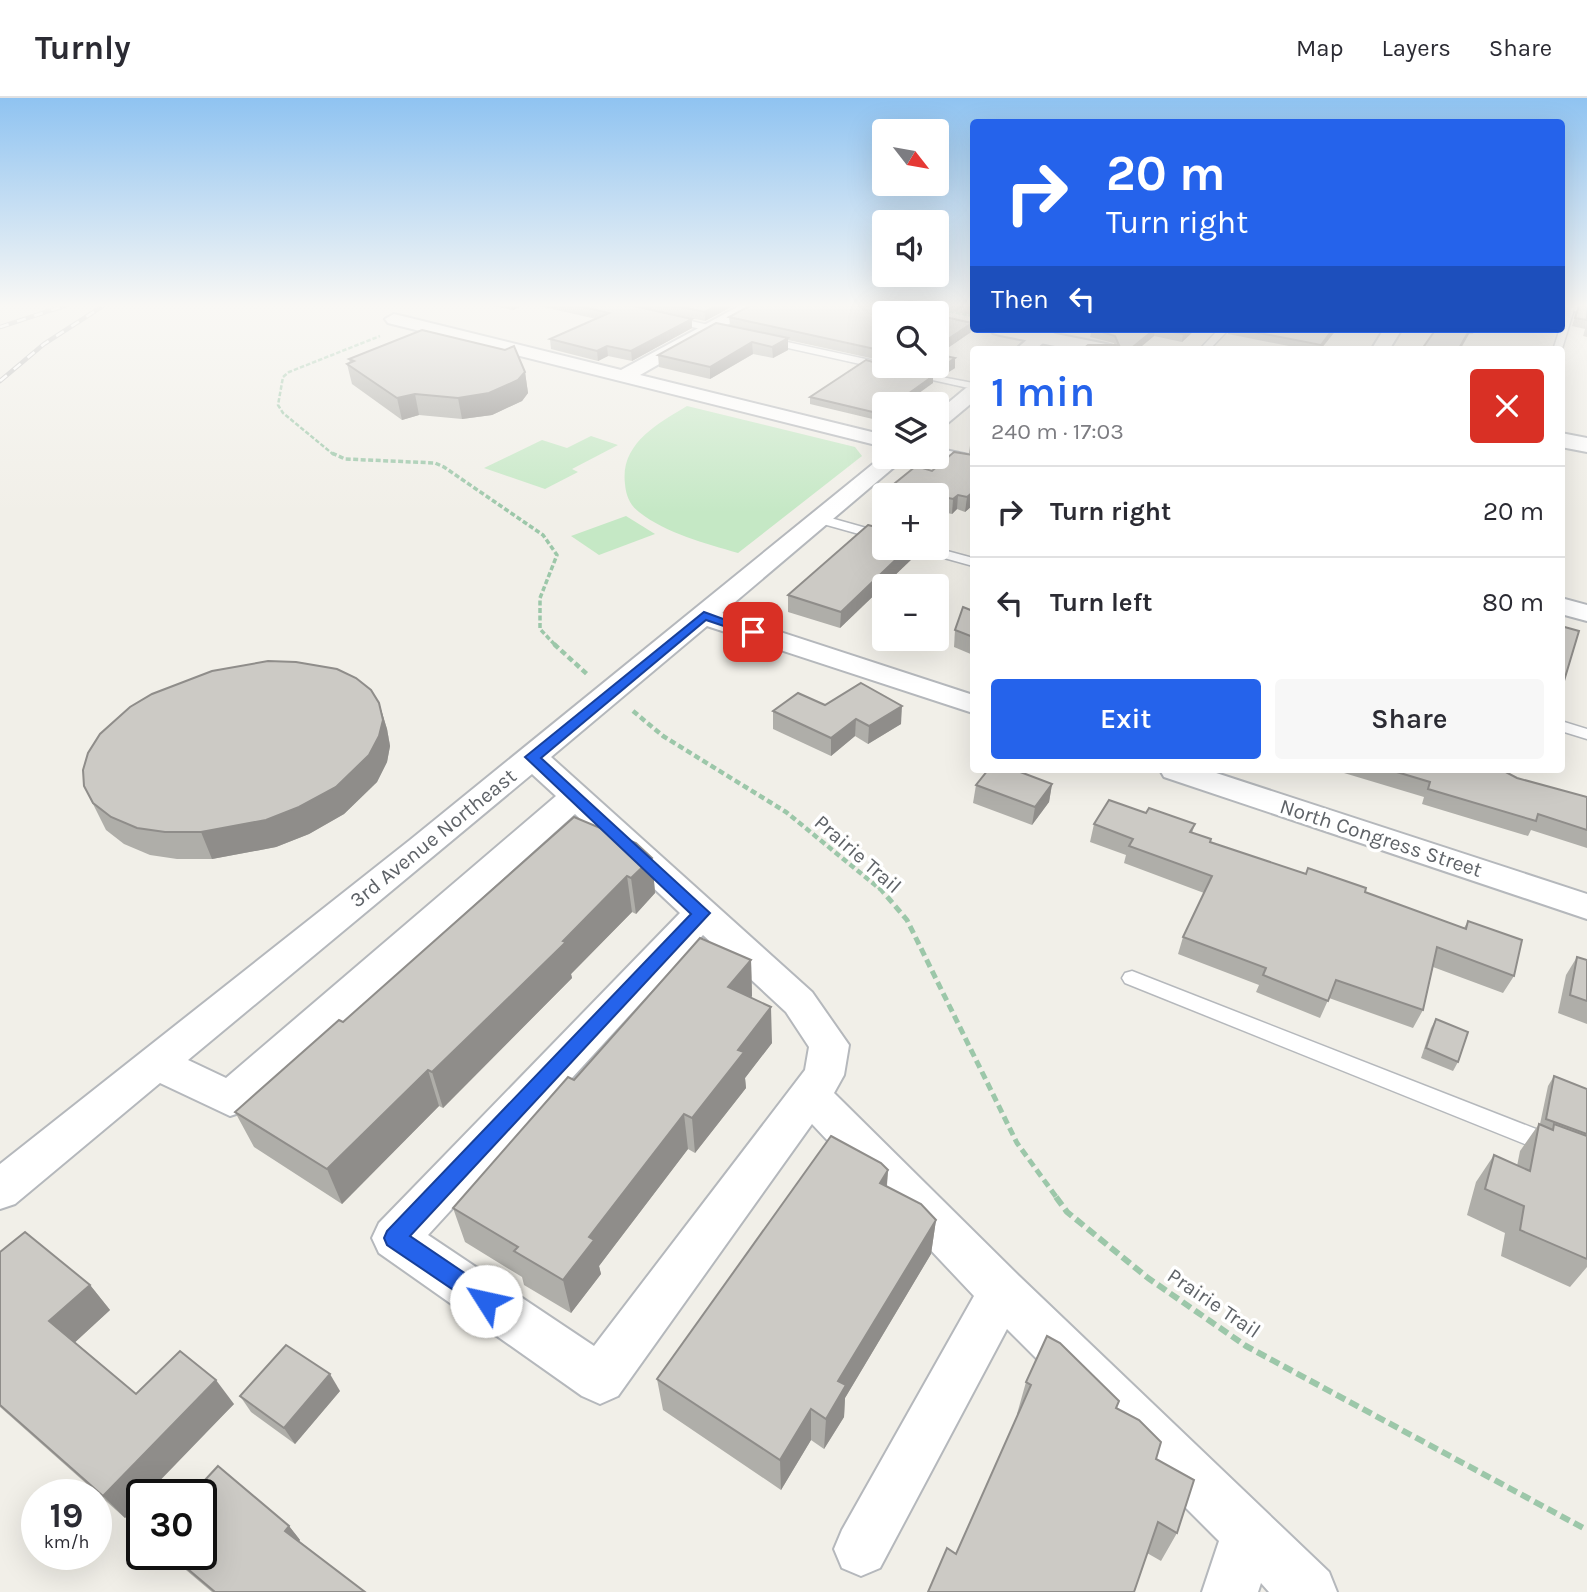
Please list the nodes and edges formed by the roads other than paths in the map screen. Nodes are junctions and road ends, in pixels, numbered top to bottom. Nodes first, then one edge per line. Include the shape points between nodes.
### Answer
1 (616, 374) edge
2 (628, 374) edge
3 (917, 374) edge
4 (624, 376) junction
5 (970, 385) edge
6 (970, 395) edge
7 (949, 412) edge
8 (872, 438) edge
9 (1565, 441) edge
10 (1587, 445) edge
11 (949, 457) edge
12 (970, 461) edge
13 (880, 469) edge
14 (820, 519) junction
15 (872, 534) edge
16 (949, 555) edge
17 (970, 561) edge
18 (1565, 607) edge
19 (1587, 613) edge
20 (704, 616) junction
21 (970, 703) edge
22 (1565, 727) edge
23 (1587, 734) edge
24 (532, 757) junction
25 (1184, 773) edge
26 (575, 797) junction
27 (1587, 907) edge
28 (702, 913) junction
29 (1132, 978) dead end
30 (156, 1063) junction
31 (810, 1095) junction
32 (1587, 1159) edge
33 (0, 1190) edge
34 (1002, 1292) junction
35 (1249, 1532) junction
36 (861, 1549) dead end
37 (1230, 1592) edge
38 (1309, 1592) edge

1 - 4 street
2 - 4 street
3 - 5 lane
4 - 8 street
6 - 7 street
9 - 10 street
11 - 12 street
13 - 14 street, 3rd Avenue Northeast
14 - 15 lane
14 - 20 street, 3rd Avenue Northeast
16 - 17 lane
18 - 19 street
20 - 21 street
20 - 24 street, 3rd Avenue Northeast
22 - 23 lane
24 - 26 street
24 - 30 street, 3rd Avenue Northeast
25 - 27 street, North Congress Street
26 - 28 street
26 - 30 street via 230,1099
28 - 31 street via 799,1002 829,1045 824,1075
28 - 31 street via 395,1238 600,1379
29 - 32 lane
30 - 33 street, 3rd Avenue Northeast
31 - 34 street
34 - 35 street
34 - 36 street
35 - 37 street
35 - 38 street

